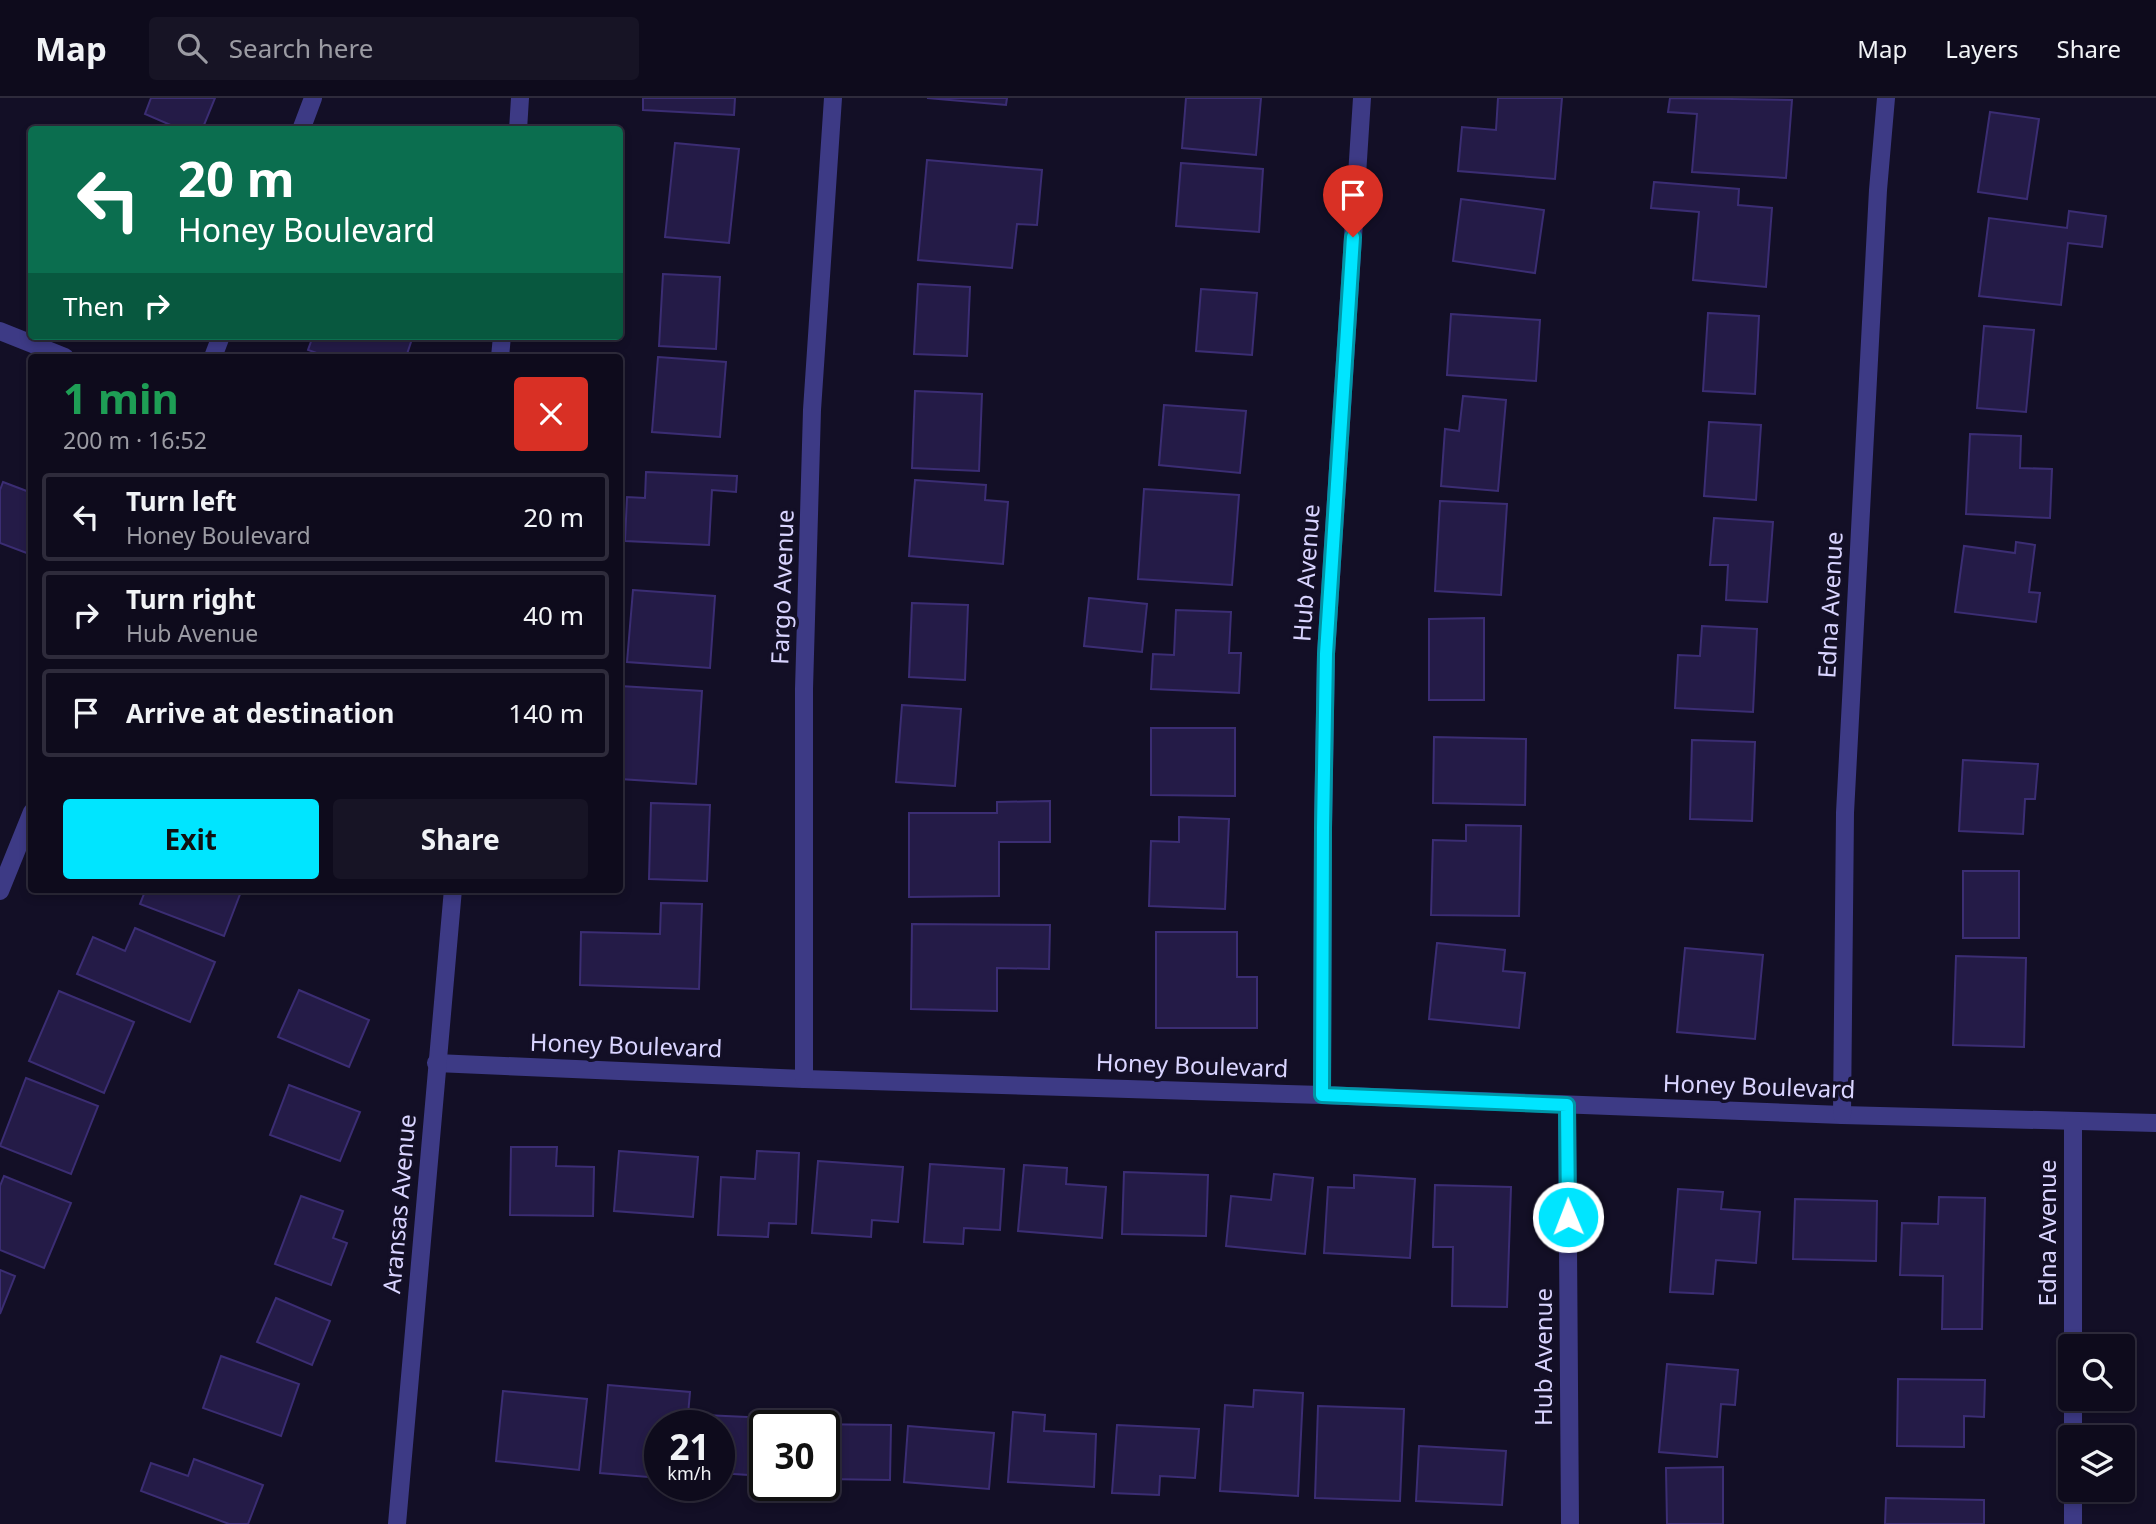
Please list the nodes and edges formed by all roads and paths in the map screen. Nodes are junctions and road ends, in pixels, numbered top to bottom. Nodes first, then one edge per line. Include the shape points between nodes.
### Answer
1 (313, 98) edge
2 (520, 98) edge
3 (833, 98) edge
4 (1363, 98) edge
5 (1886, 98) edge
6 (302, 126) edge
7 (518, 126) edge
8 (0, 331) edge
9 (58, 354) edge
10 (28, 822) edge
11 (0, 891) edge
12 (453, 893) edge
13 (436, 1063) junction
14 (804, 1079) junction
15 (1322, 1095) junction
16 (1567, 1105) junction
17 (1842, 1115) junction
18 (2073, 1121) junction
19 (2156, 1123) edge
20 (2073, 1334) edge
21 (2073, 1502) edge
22 (397, 1524) edge
23 (1570, 1524) edge
24 (2073, 1524) edge

1 - 6 street
2 - 7 street
3 - 14 street, Fargo Avenue via 812,410 805,647
4 - 15 street, Hub Avenue via 1326,654
5 - 17 street, Edna Avenue via 1844,813
8 - 9 street
10 - 11 street
12 - 13 street, Aransas Avenue
13 - 14 street, Honey Boulevard
13 - 22 street, Aransas Avenue
14 - 15 street, Honey Boulevard
15 - 16 street, Honey Boulevard
16 - 17 street, Honey Boulevard
16 - 23 street, Hub Avenue
17 - 18 street, Honey Boulevard
18 - 19 street, Honey Boulevard
18 - 20 street, Edna Avenue
21 - 24 street

